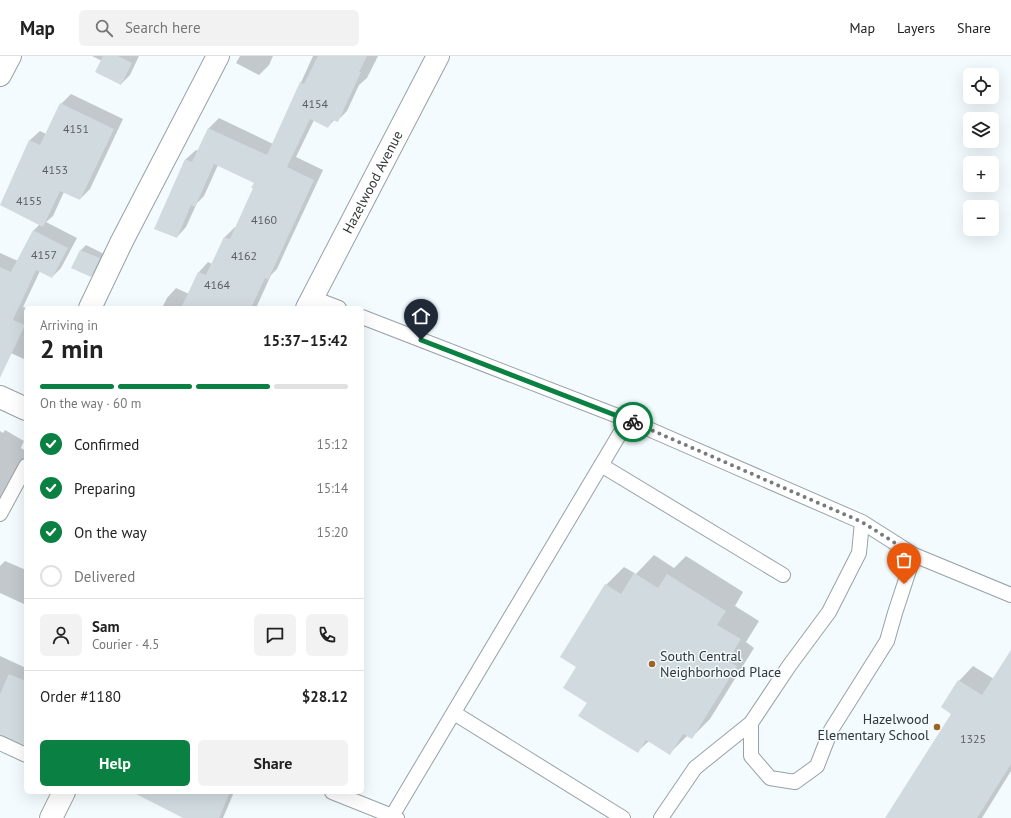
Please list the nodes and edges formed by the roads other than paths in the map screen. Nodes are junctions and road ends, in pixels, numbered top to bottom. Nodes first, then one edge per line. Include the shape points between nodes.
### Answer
1 (10, 56) edge
2 (218, 56) edge
3 (438, 56) edge
4 (0, 75) edge
5 (310, 303) edge
6 (91, 306) edge
7 (327, 306) edge
8 (364, 318) edge
9 (0, 397) edge
10 (24, 408) edge
11 (628, 420) junction
12 (601, 465) junction
13 (24, 470) edge
14 (0, 514) edge
15 (862, 522) junction
16 (914, 555) junction
17 (783, 576) dead end
18 (1011, 595) edge
19 (454, 713) junction
20 (751, 723) junction
21 (0, 743) edge
22 (24, 754) edge
23 (63, 794) edge
24 (337, 794) edge
25 (395, 817) edge
26 (51, 818) edge
27 (623, 818) edge
28 (661, 818) edge

1 - 4 street
2 - 6 street
3 - 5 street, Hazelwood Avenue
5 - 7 lane
8 - 11 lane
9 - 10 street
11 - 12 lane
11 - 15 lane
12 - 17 lane
12 - 19 lane
13 - 14 lane
15 - 16 lane
15 - 20 lane via 859,553 829,612
16 - 18 lane
16 - 20 lane via 887,641 831,730 817,766 795,782 770,778 751,756
19 - 25 lane
19 - 27 lane
20 - 28 lane via 695,768
21 - 22 lane
23 - 26 street
24 - 25 lane

